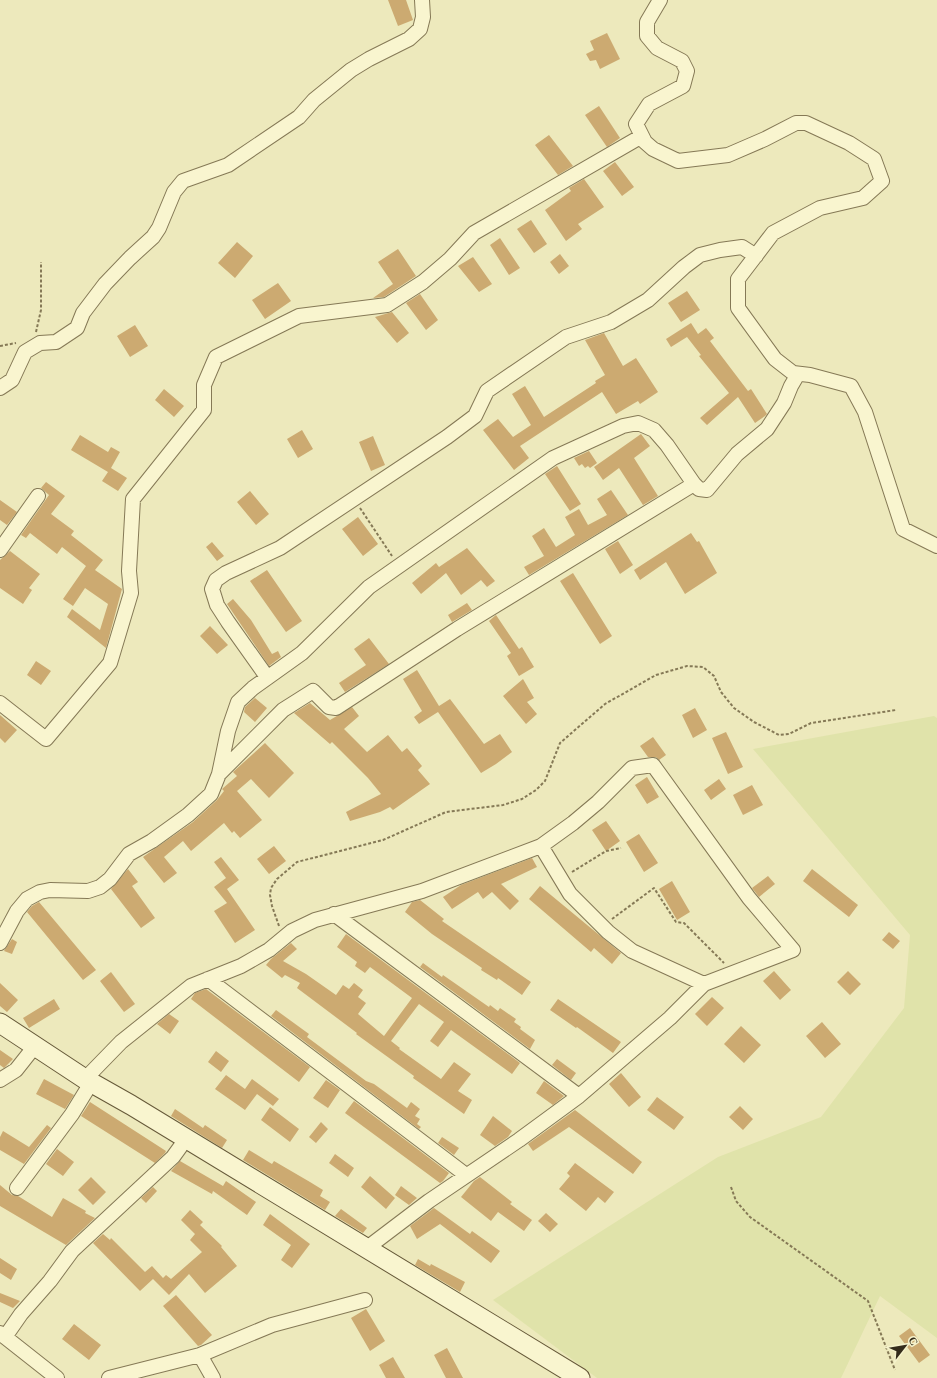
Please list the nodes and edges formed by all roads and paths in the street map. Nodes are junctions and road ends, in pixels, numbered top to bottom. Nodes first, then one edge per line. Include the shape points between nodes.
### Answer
1 (422, 0) edge
2 (660, 0) edge
3 (642, 136) junction
4 (756, 256) junction
5 (41, 262) dead end
6 (0, 346) edge
7 (33, 347) junction
8 (798, 374) junction
9 (0, 388) edge
10 (694, 484) junction
11 (38, 496) dead end
12 (354, 500) junction
13 (937, 546) edge
14 (0, 550) edge
15 (399, 565) junction
16 (267, 677) junction
17 (0, 703) edge
18 (896, 710) dead end
19 (219, 774) junction
20 (541, 846) junction
21 (621, 848) dead end
22 (560, 879) junction
23 (334, 914) junction
24 (602, 926) junction
25 (0, 943) edge
26 (278, 943) junction
27 (733, 972) junction
28 (208, 979) junction
29 (704, 984) junction
30 (0, 1023) edge
31 (35, 1046) junction
32 (0, 1080) edge
33 (88, 1081) junction
34 (579, 1096) junction
35 (186, 1139) junction
36 (466, 1175) junction
37 (731, 1187) dead end
38 (17, 1188) dead end
39 (366, 1248) junction
40 (365, 1300) dead end
41 (2, 1335) edge
42 (200, 1355) junction
43 (895, 1370) dead end
44 (57, 1378) edge
45 (108, 1378) edge
46 (213, 1378) edge
47 (580, 1378) edge

1 - 7 street via 423,16 420,29 409,39 351,70 314,100 299,117 228,165 183,180 174,192 153,237 105,284 83,313 77,328 56,342 40,343
2 - 3 street via 647,22 647,36 657,48 682,61 687,71 683,86 649,104 636,124
3 - 4 street via 653,149 678,160 728,155 796,123 806,124 849,143 874,159 882,181 863,198 820,208 774,233
3 - 17 street via 474,233 428,278 387,305 299,316 216,357 204,385 204,410 133,499 129,571 131,593 110,663 46,739
4 - 8 street via 738,279 738,308 775,359
4 - 12 street via 742,247 700,255 648,300 611,322 566,337 486,391 475,416
5 - 7 path via 41,310
6 - 7 path via 25,341
7 - 9 street via 25,352 12,380
8 - 10 street via 784,403 767,429 737,454 707,490 699,489
8 - 13 street via 851,386 865,412 903,529
10 - 15 street via 668,445 654,430 638,423 623,426 553,458
10 - 19 street via 457,628 336,708 329,707 313,691 283,710
11 - 14 street
12 - 15 path
12 - 16 street via 280,548 216,580 212,589 217,605
15 - 16 street via 369,587 302,653
16 - 19 street via 238,702 228,731
18 - 26 path via 811,723 788,734 779,735 734,708 721,692 714,676 703,667 687,666 656,675 605,704 560,743 545,781 522,799 503,805 446,812 383,840 297,862 278,879 270,895 281,932
19 - 25 street via 211,794 200,805 152,841 129,854 110,879 100,887 88,891 50,890 27,899 17,911
20 - 22 street
20 - 23 street via 422,891
20 - 27 street via 573,823 632,768 654,765 744,892 793,950
21 - 22 path via 606,851
22 - 24 street via 570,894
23 - 26 street via 292,931
23 - 34 street
24 - 27 path via 654,888 676,922 684,923
24 - 29 street via 632,951
26 - 28 street via 241,966
27 - 29 street
28 - 33 street via 191,986 121,1042
28 - 36 street
29 - 34 street via 670,1018
30 - 31 street
31 - 32 street via 16,1070
31 - 33 street
33 - 35 street
33 - 38 street via 72,1114
34 - 36 street
35 - 39 street
35 - 41 street via 173,1157 72,1251 50,1281
36 - 39 street
37 - 43 path via 736,1201 750,1217 868,1301
39 - 47 street
40 - 42 street via 272,1325
41 - 44 street
42 - 45 street
42 - 46 street

